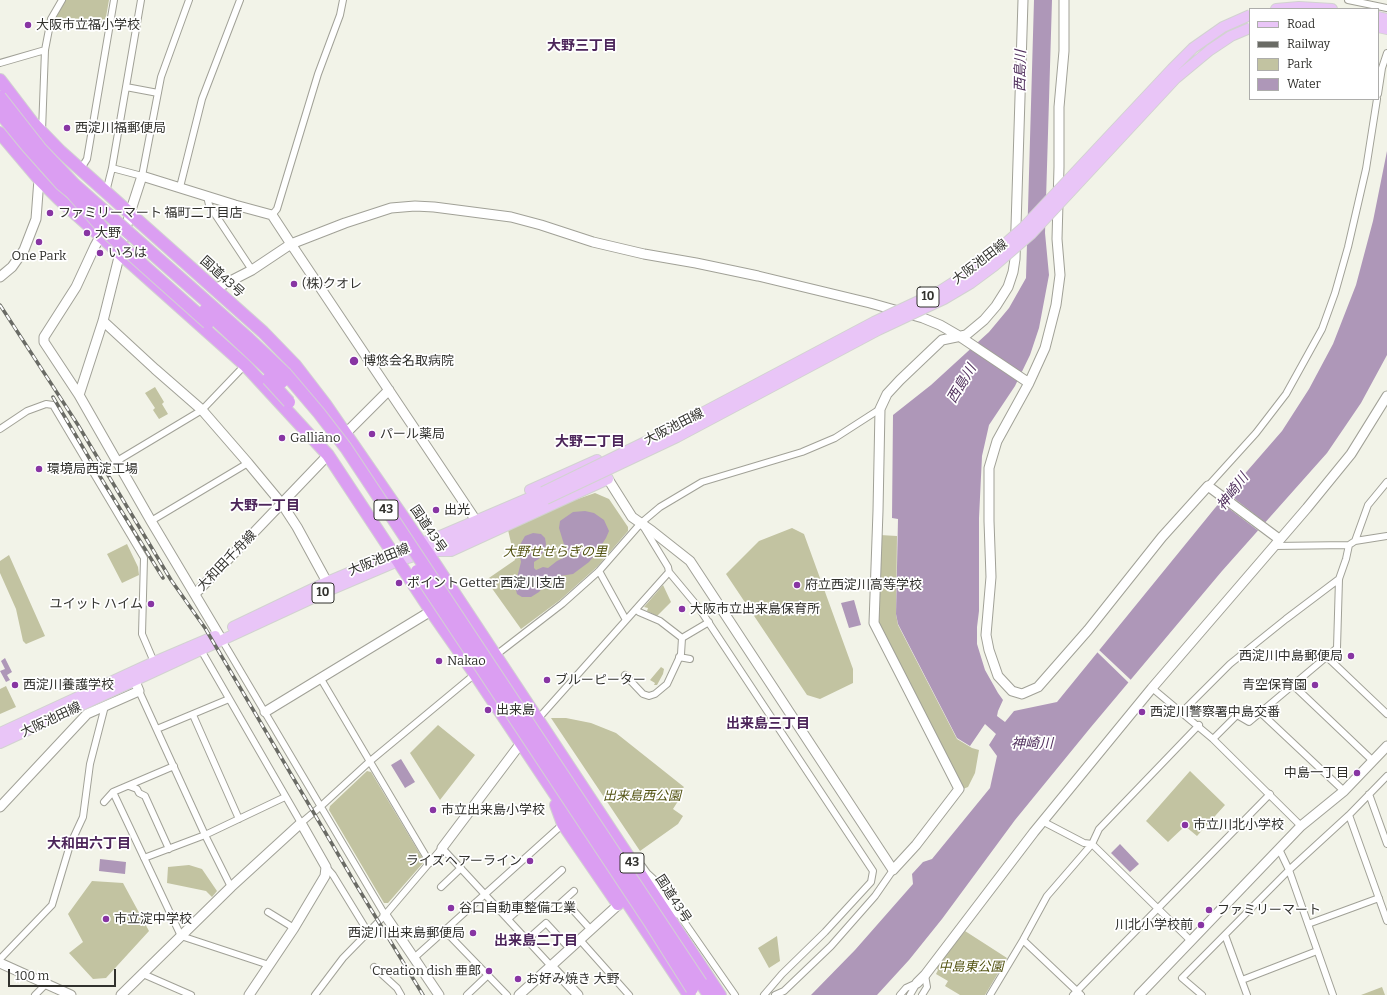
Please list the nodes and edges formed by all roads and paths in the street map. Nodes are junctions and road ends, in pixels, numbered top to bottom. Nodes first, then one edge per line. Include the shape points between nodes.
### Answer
1 (62, 0) edge
2 (114, 0) edge
3 (141, 0) edge
4 (189, 0) edge
5 (240, 0) edge
6 (343, 0) edge
7 (1023, 0) edge
8 (1064, 0) edge
9 (1348, 0) edge
10 (1288, 8) edge
11 (1316, 8) edge
12 (1387, 8) edge
13 (1249, 15) edge
14 (1249, 28) edge
15 (45, 50) junction
16 (1387, 53) edge
17 (0, 63) edge
18 (0, 80) edge
19 (126, 87) junction
20 (1379, 88) edge
21 (158, 93) junction
22 (0, 97) edge
23 (1377, 100) edge
24 (0, 113) edge
25 (42, 133) junction
26 (0, 134) edge
27 (112, 168) junction
28 (80, 170) junction
29 (142, 176) junction
30 (39, 179) junction
31 (180, 187) junction
32 (72, 188) junction
33 (106, 192) junction
34 (207, 196) junction
35 (130, 213) junction
36 (272, 215) junction
37 (100, 237) junction
38 (291, 244) junction
39 (119, 254) junction
40 (252, 270) junction
41 (2, 273) edge
42 (215, 289) junction
43 (103, 321) junction
44 (959, 336) junction
45 (245, 365) junction
46 (1027, 381) junction
47 (389, 390) junction
48 (79, 395) junction
49 (1387, 396) edge
50 (325, 404) junction
51 (880, 409) junction
52 (202, 410) junction
53 (0, 429) edge
54 (346, 433) junction
55 (328, 455) junction
56 (117, 462) junction
57 (248, 463) junction
58 (608, 479) junction
59 (1387, 482) edge
60 (1210, 487) junction
61 (545, 495) junction
62 (282, 504) junction
63 (474, 516) junction
64 (151, 521) junction
65 (641, 523) junction
66 (440, 536) junction
67 (1387, 536) edge
68 (1276, 540) junction
69 (1355, 541) junction
70 (1349, 545) junction
71 (424, 548) junction
72 (395, 558) junction
73 (599, 571) junction
74 (669, 572) junction
75 (1339, 579) junction
76 (327, 582) junction
77 (195, 594) junction
78 (431, 611) junction
79 (639, 612) dead end
80 (626, 620) junction
81 (709, 622) junction
82 (220, 637) junction
83 (682, 638) junction
84 (201, 650) junction
85 (496, 655) junction
86 (1326, 656) junction
87 (679, 657) junction
88 (690, 659) dead end
89 (154, 662) junction
90 (474, 674) junction
91 (625, 675) dead end
92 (320, 679) junction
93 (135, 681) junction
94 (1293, 685) junction
95 (1152, 688) junction
96 (229, 699) junction
97 (104, 706) junction
98 (265, 712) junction
99 (1182, 712) junction
100 (1261, 713) junction
101 (1387, 714) edge
102 (193, 715) junction
103 (537, 720) junction
104 (1198, 726) junction
105 (157, 729) junction
106 (0, 732) edge
107 (1213, 739) junction
108 (0, 743) edge
109 (521, 744) junction
110 (1387, 746) edge
111 (562, 757) junction
112 (1373, 761) junction
113 (369, 762) junction
114 (174, 766) junction
115 (1387, 776) edge
116 (547, 783) junction
117 (129, 786) junction
118 (1344, 791) junction
119 (113, 792) junction
120 (1270, 794) junction
121 (1369, 794) junction
122 (285, 796) junction
123 (104, 802) dead end
124 (0, 807) edge
125 (320, 807) junction
126 (1348, 816) junction
127 (239, 819) junction
128 (1042, 822) junction
129 (300, 823) junction
130 (563, 824) junction
131 (1301, 826) junction
132 (205, 835) junction
133 (1092, 844) junction
134 (1387, 844) edge
135 (169, 848) junction
136 (442, 848) junction
137 (1280, 849) junction
138 (144, 858) junction
139 (430, 863) junction
140 (326, 867) junction
141 (461, 868) junction
142 (562, 870) dead end
143 (893, 870) junction
144 (1289, 870) junction
145 (231, 887) junction
146 (441, 887) dead end
147 (574, 891) dead end
148 (485, 893) junction
149 (1379, 898) junction
150 (564, 900) junction
151 (618, 905) junction
152 (1157, 908) junction
153 (554, 909) dead end
154 (268, 912) dead end
155 (678, 913) joint
156 (385, 915) junction
157 (508, 919) junction
158 (1387, 921) edge
159 (1308, 924) junction
160 (294, 928) junction
161 (444, 930) junction
162 (591, 930) junction
163 (368, 932) junction
164 (1225, 935) junction
165 (181, 936) junction
166 (528, 939) junction
167 (580, 940) junction
168 (1023, 940) junction
169 (1191, 941) junction
170 (570, 949) junction
171 (1318, 951) junction
172 (414, 958) junction
173 (0, 959) edge
174 (0, 963) edge
175 (269, 965) junction
176 (551, 966) junction
177 (374, 967) dead end
178 (143, 974) junction
179 (488, 975) junction
180 (925, 975) junction
181 (1242, 980) junction
182 (917, 983) junction
183 (46, 984) junction
184 (525, 993) edge
185 (688, 994) edge
186 (1077, 994) edge
187 (36, 995) edge
188 (71, 995) edge
189 (121, 995) edge
190 (191, 995) edge
191 (249, 995) edge
192 (315, 995) edge
193 (401, 995) edge
194 (439, 995) edge
195 (467, 995) edge
196 (507, 995) edge
197 (578, 995) edge
198 (629, 995) edge
199 (709, 995) edge
200 (720, 995) edge
201 (734, 995) edge
202 (764, 995) edge
203 (775, 995) edge
204 (900, 995) edge
205 (910, 995) edge
206 (922, 995) edge
207 (990, 995) edge
208 (1139, 995) edge
209 (1202, 995) edge
210 (1247, 995) edge
211 (1333, 995) edge

1 - 15 street via 52,19
2 - 28 street via 87,159
3 - 19 street
4 - 21 street via 161,77
5 - 31 street via 202,99
6 - 36 street via 277,209
7 - 44 street via 1013,272 1008,287 996,306 966,335
8 - 46 street via 1057,239 1060,275 1056,305 1045,348
9 - 12 street
10 - 11 main road
13 - 61 main road, 大阪池田線 / 10, bridge via 1222,27 1193,48 1024,227 988,259 965,275 940,291 874,322
14 - 61 main road, 大阪池田線 / 10, bridge via 1220,43 1180,75 1031,234 970,283 944,299 878,330 676,437
15 - 17 street
15 - 25 street
16 - 20 street
18 - 25 highway, 国道43号 / 43
19 - 21 street
19 - 27 street
21 - 29 street
22 - 32 highway, 国道43号 / 43, bridge
23 - 60 street via 1366,169 1348,246 1336,293 1322,329 1286,394
24 - 32 highway, 国道43号 / 43, bridge via 26,146
25 - 28 highway, 国道43号 / 43
26 - 30 highway, 43
27 - 29 street
27 - 33 street
28 - 33 highway, 国道43号 / 43
29 - 31 street
29 - 35 street
30 - 37 highway, 43
30 - 41 street via 36,219 24,250 12,267
31 - 34 street
32 - 50 highway, bridge via 108,207 250,329
32 - 55 highway, bridge via 105,231 268,379 312,429
32 - 185 highway, 国道43号 / 43, bridge via 278,378 306,410 347,466 651,924
32 - 199 highway, 国道43号 / 43, bridge via 249,339 284,373 319,413 346,448
33 - 35 highway, 国道43号 / 43
34 - 36 street
34 - 40 street via 209,205
35 - 39 street
35 - 42 highway, 国道43号 / 43
36 - 38 street
37 - 39 highway, 43
37 - 48 street via 76,287 44,336 45,345
38 - 40 street
38 - 44 street via 391,208 414,206 511,217 637,253 758,276 870,303 923,318
38 - 47 street
39 - 43 street
39 - 45 highway, 43
40 - 42 street
42 - 50 highway, 国道43号 / 43 via 295,364
43 - 48 street
43 - 52 street
44 - 46 street
44 - 51 street via 942,340 887,394
45 - 52 street
45 - 55 highway, 43
46 - 60 street via 997,441 989,468 991,577 986,635 998,676 1012,691 1022,694 1038,687 1088,630 1162,537
47 - 54 street
47 - 63 street
48 - 56 street
49 - 68 street via 1351,454
50 - 54 highway, 国道43号 / 43
51 - 65 street via 835,438 802,452 702,482 660,507
51 - 143 street via 874,623 959,789 916,845
52 - 56 street
52 - 57 street
53 - 89 street via 27,412 46,404 53,405 144,558 142,634
54 - 71 highway, 国道43号 / 43
55 - 62 street, 大和田千舟線
55 - 72 highway, 43
56 - 64 street
57 - 62 street
57 - 64 street
58 - 63 main road via 597,460
58 - 65 street via 632,517
58 - 71 main road via 452,551
59 - 69 street via 1368,505
60 - 68 street
61 - 66 main road, 大阪池田線 / 10
61 - 71 main road, 大阪池田線 / 10
62 - 76 street
62 - 77 street, 大和田千舟線
63 - 66 main road
64 - 77 street
65 - 73 street
65 - 74 street
65 - 143 street via 690,560
66 - 71 main road, 大阪池田線 / 10
67 - 69 street
68 - 70 street
68 - 95 street
69 - 70 street
70 - 75 street
71 - 72 main road, 大阪池田線 / 10
71 - 85 highway, 国道43号 / 43
72 - 76 main road, 大阪池田線 / 10
72 - 78 highway, 43
72 - 82 main road, 大阪池田線 / 10 via 330,590
73 - 80 street
73 - 85 street via 562,604
74 - 80 street
74 - 81 street
75 - 86 street via 1337,648
75 - 99 street via 1230,664
76 - 82 main road, 大阪池田線 / 10
77 - 82 street, 大和田千舟線
78 - 90 highway, 43
78 - 92 street
79 - 83 street via 660,621
80 - 103 street
81 - 83 street
81 - 202 street via 873,871 871,882
82 - 84 main road, 大阪池田線 / 10
82 - 89 main road, 大阪池田線 / 10
82 - 98 street
83 - 87 street
84 - 93 main road, 大阪池田線 / 10
84 - 96 street
85 - 103 highway, 国道43号 / 43
86 - 94 street
86 - 101 street
87 - 88 street
87 - 91 street via 667,684 655,694 643,694
89 - 93 main road, 大阪池田線 / 10
90 - 109 highway, 43
90 - 113 street
92 - 98 street
92 - 113 street
93 - 97 street
93 - 105 street
93 - 106 main road, 大阪池田線 / 10
93 - 108 main road, 大阪池田線 / 10
94 - 100 street
94 - 112 street
95 - 99 street
95 - 128 street
96 - 102 street
96 - 122 street
97 - 124 street via 87,714
97 - 173 street via 90,764 83,817 70,845 52,905
98 - 125 street
99 - 104 street
100 - 107 street via 1249,722 1237,715
100 - 118 street
102 - 105 street
102 - 127 street
103 - 109 street
103 - 111 highway, 国道43号 / 43
104 - 107 street
104 - 133 street via 1099,829
105 - 114 street
107 - 120 street
109 - 116 highway, 43
109 - 136 street
110 - 112 street
111 - 155 street via 579,775 646,874 659,886
111 - 200 highway, 国道43号 / 43
112 - 118 street
113 - 125 street
113 - 139 street
114 - 117 street
114 - 132 street
115 - 121 street
116 - 130 highway
116 - 185 highway, 43
117 - 119 street
117 - 135 street via 145,796
118 - 131 street
119 - 123 street
119 - 138 street
120 - 131 street
120 - 152 street
121 - 126 street
121 - 134 street
122 - 127 street
122 - 129 street
125 - 129 street
125 - 156 street
126 - 144 street
126 - 149 street
127 - 132 street
128 - 133 street via 1084,843
128 - 180 street
129 - 140 street
129 - 145 street
130 - 148 street
130 - 151 highway
131 - 137 street
132 - 135 street
132 - 145 street
133 - 152 street
133 - 168 street via 1047,896
135 - 138 street
136 - 139 street
136 - 141 street
137 - 144 street
137 - 169 street
138 - 165 street
139 - 156 street
140 - 160 street via 325,876
140 - 163 street
141 - 146 street
141 - 148 street
142 - 157 street
143 - 203 street via 875,896 831,946 784,991
144 - 159 street
144 - 164 street
145 - 165 street
147 - 150 street
148 - 157 street
148 - 161 street
149 - 158 street
149 - 159 street
150 - 153 street
150 - 162 street
151 - 162 street
151 - 185 highway
152 - 169 street
152 - 186 street
154 - 160 street
155 - 201 street
156 - 163 street
156 - 172 street
157 - 166 street
159 - 171 street
160 - 175 street
161 - 172 street
161 - 179 street
162 - 167 street
163 - 192 street via 343,958
164 - 181 street
164 - 209 street via 1182,978
165 - 175 street
165 - 178 street
166 - 170 street via 546,923
166 - 176 street
167 - 170 street
167 - 198 street
168 - 186 street
168 - 207 street
169 - 208 street
170 - 176 street
171 - 181 street
171 - 211 street
172 - 194 street
174 - 183 street
175 - 191 street
176 - 184 street
176 - 197 street
177 - 193 street
178 - 189 street
178 - 190 street
179 - 195 street
179 - 196 street
180 - 182 street
180 - 206 street via 927,987
181 - 210 street
182 - 204 street via 906,988
182 - 205 street
183 - 187 street
183 - 188 street

